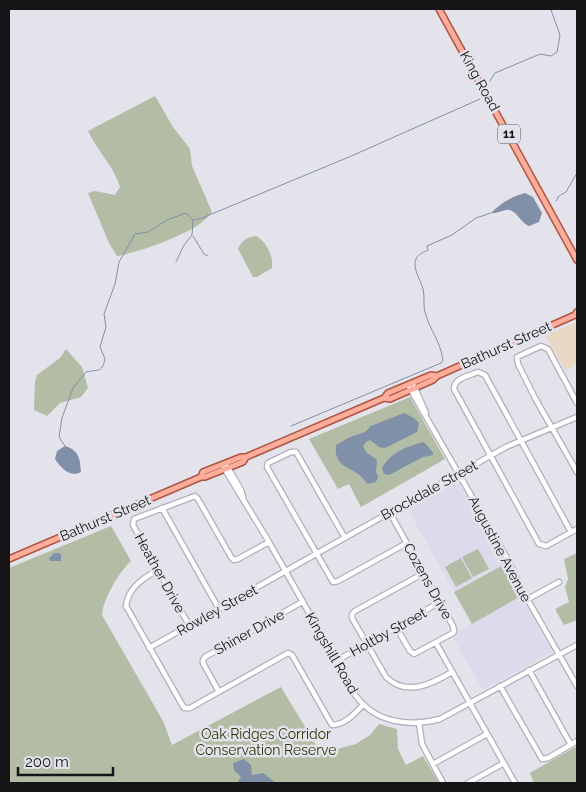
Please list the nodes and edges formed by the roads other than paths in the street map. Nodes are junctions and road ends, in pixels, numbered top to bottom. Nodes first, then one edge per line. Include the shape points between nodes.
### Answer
1 (439, 9) edge
2 (577, 260) edge
3 (577, 314) edge
4 (411, 386) junction
5 (577, 403) edge
6 (577, 417) edge
7 (552, 428) junction
8 (520, 441) junction
9 (490, 456) junction
10 (225, 466) junction
11 (577, 472) edge
12 (459, 474) junction
13 (162, 508) junction
14 (390, 513) junction
15 (577, 529) edge
16 (571, 532) junction
17 (345, 538) junction
18 (268, 542) junction
19 (407, 543) junction
20 (316, 554) junction
21 (9, 560) edge
22 (158, 570) junction
23 (285, 572) junction
24 (424, 573) junction
25 (559, 582) dead end
26 (528, 599) junction
27 (302, 602) junction
28 (440, 602) junction
29 (219, 609) junction
30 (190, 625) junction
31 (396, 627) junction
32 (436, 643) junction
33 (367, 644) junction
34 (577, 645) edge
35 (149, 648) junction
36 (559, 654) junction
37 (336, 661) junction
38 (529, 670) junction
39 (452, 672) junction
40 (500, 686) junction
41 (577, 686) edge
42 (219, 692) junction
43 (470, 703) junction
44 (363, 705) junction
45 (419, 722) junction
46 (487, 734) junction
47 (577, 742) edge
48 (571, 745) junction
49 (504, 763) junction
50 (433, 764) junction
51 (443, 783) edge
52 (468, 783) edge
53 (515, 783) edge

1 - 2 main road, King Road / 11
3 - 4 main road, Bathurst Street via 433,380
4 - 10 main road, Bathurst Street via 388,393 384,398 246,457 243,462
4 - 12 street, Augustine Avenue
5 - 7 street via 548,348 543,346 519,355 516,362
6 - 7 street, Brockdale Street
7 - 8 street, Brockdale Street
7 - 11 street
8 - 9 street, Brockdale Street
8 - 9 street via 485,375 478,372 456,381 454,389
8 - 16 street
9 - 12 street, Brockdale Street
9 - 16 street via 540,545 546,546
10 - 18 street, Kingshill Road
10 - 21 main road, Bathurst Street via 203,472 200,477
12 - 14 street, Brockdale Street
12 - 26 street, Augustine Avenue
13 - 18 street, Heather Drive via 196,497 234,560
13 - 22 street, Heather Drive via 132,522
13 - 29 street
14 - 17 street, Brockdale Street
14 - 19 street, Cozens Drive
15 - 16 street
17 - 20 street, Brockdale Street
17 - 20 street via 296,452 269,461 267,467
18 - 23 street, Kingshill Road
19 - 20 street via 336,582 332,581
19 - 24 street, Cozens Drive
20 - 23 street, Brockdale Street
22 - 30 street, Heather Drive
22 - 35 street via 139,582 126,603
23 - 27 street, Kingshill Road
23 - 29 street, Rowley Street
24 - 28 street, Cozens Drive
24 - 33 street via 352,614
25 - 26 street
26 - 36 street, Augustine Avenue
27 - 37 street, Kingshill Road
27 - 42 street, Shiner Drive via 205,657 203,663
28 - 31 street, Holtby Street
28 - 32 street, Cozens Drive via 454,631
29 - 30 street, Rowley Street
30 - 35 street, Rowley Street
31 - 32 street, Cozens Drive via 412,654
31 - 33 street, Holtby Street
32 - 39 street
33 - 37 street, Holtby Street
33 - 39 street via 386,677 399,686 425,686
34 - 36 street, Kingshill Road
35 - 42 street via 184,708
36 - 38 street, Kingshill Road
36 - 41 street, Augustine Avenue
37 - 44 street, Kingshill Road
38 - 40 street, Kingshill Road
38 - 48 street
39 - 43 street
40 - 43 street, Kingshill Road
40 - 48 street via 542,759
42 - 44 street via 290,654 332,725 347,720
43 - 45 street, Kingshill Road via 440,719
43 - 46 street
44 - 45 street, Kingshill Road via 388,720
45 - 50 street via 420,741
46 - 49 street
46 - 50 street
47 - 48 street
49 - 52 street
49 - 53 street
50 - 51 street

